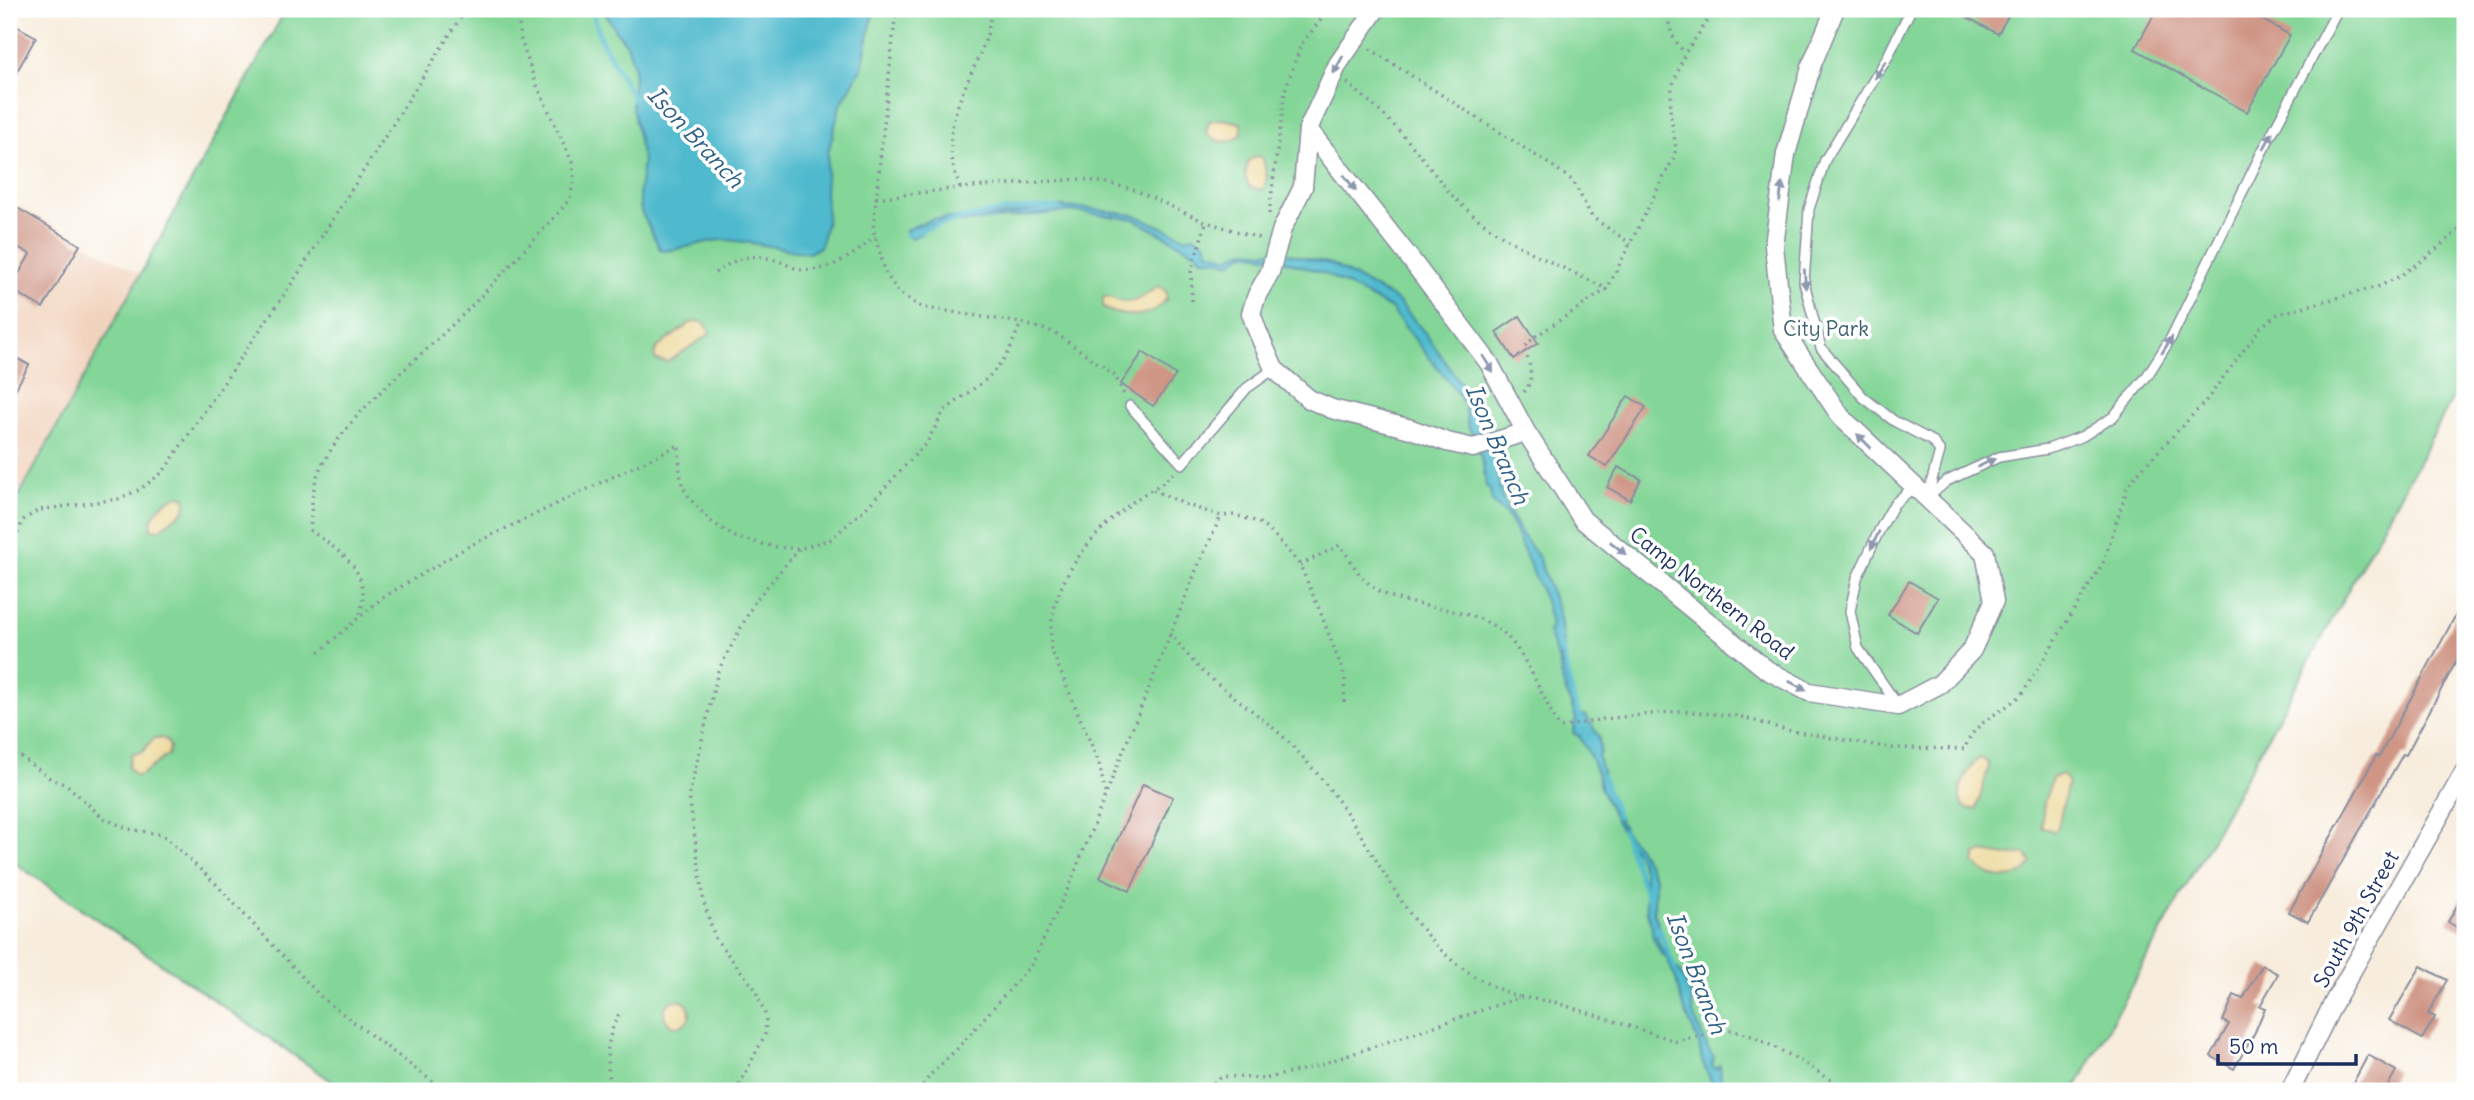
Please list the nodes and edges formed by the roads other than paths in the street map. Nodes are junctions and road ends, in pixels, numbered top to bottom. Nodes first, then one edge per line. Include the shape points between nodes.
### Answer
1 (1376, 9) edge
2 (1835, 9) edge
3 (1911, 9) edge
4 (2338, 9) edge
5 (1308, 129) junction
6 (1274, 369) junction
7 (1130, 406) road end
8 (1526, 432) junction
9 (1921, 492) junction
10 (1898, 706) junction
11 (2465, 771) edge
12 (2290, 1091) edge

1 -> 5 street via 1334,72
9 -> 2 street via 1841,417 1783,330 1774,246 1787,153 1812,64
3 -> 9 lane via 1825,160 1810,209 1804,282 1821,348 1863,397 1894,421 1932,441 1940,451
9 -> 4 lane via 1999,457 2048,449 2083,436 2113,417 2172,338 2261,153
5 - 6 street via 1303,187 1251,313
5 -> 8 street, Camp Northern Road via 1489,363
6 - 7 lane via 1247,388 1182,464
6 - 8 street via 1332,409 1447,442 1473,448
8 -> 10 street, Camp Northern Road via 1583,520 1767,670 1809,692
9 -> 10 lane via 1894,505 1857,578 1850,611 1858,648
9 - 10 street via 1985,552 1994,601 1972,650 1940,684
11 - 12 street, South 9th Street via 2334,1002

